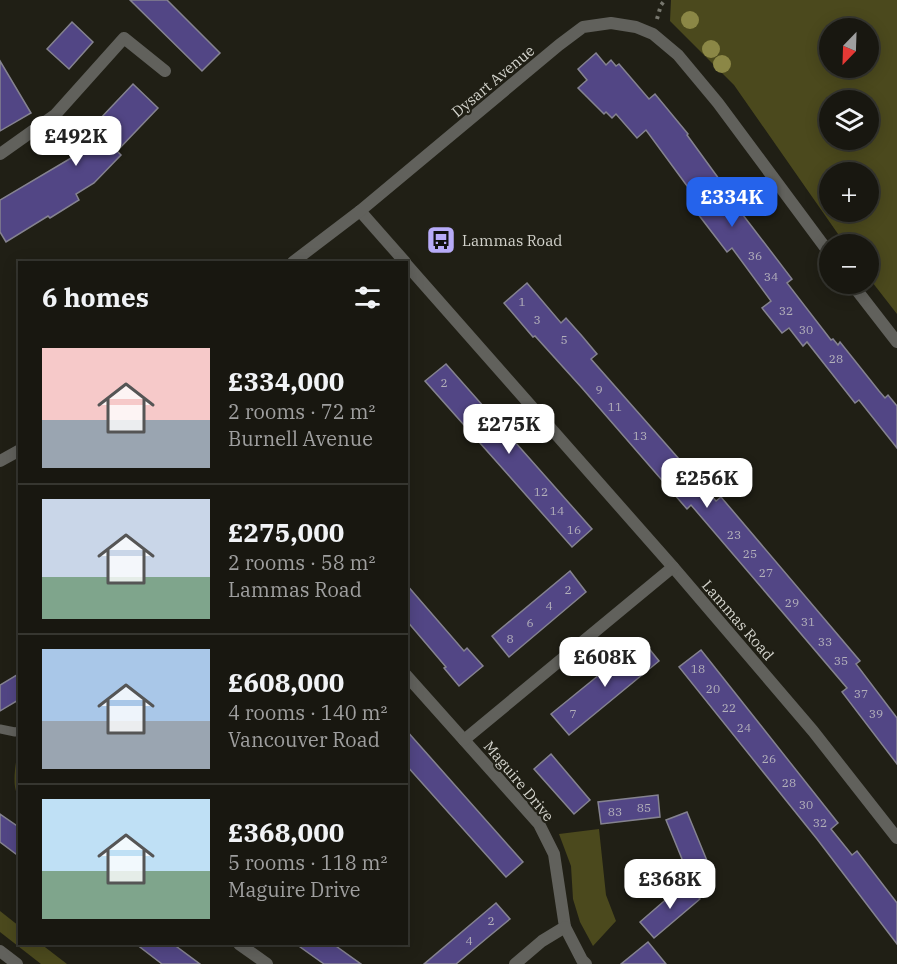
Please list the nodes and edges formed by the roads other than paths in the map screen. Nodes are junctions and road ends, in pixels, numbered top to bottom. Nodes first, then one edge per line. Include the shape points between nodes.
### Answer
1 (165, 71) dead end
2 (0, 154) edge
3 (360, 211) junction
4 (819, 239) edge
5 (294, 261) edge
6 (404, 261) edge
7 (408, 265) edge
8 (860, 294) edge
9 (897, 342) edge
10 (18, 451) edge
11 (0, 461) edge
12 (673, 567) junction
13 (408, 677) edge
14 (0, 729) edge
15 (18, 731) edge
16 (464, 740) junction
17 (897, 838) edge
18 (565, 927) junction
19 (240, 945) edge
20 (0, 951) edge
21 (17, 964) edge
22 (267, 964) edge
23 (515, 964) edge
24 (586, 964) edge

1 - 2 street via 124,38 55,115
3 - 4 street, Dysart Avenue via 583,27 611,23 653,34 678,55
3 - 5 street, Dysart Avenue
3 - 6 street, Lammas Road
7 - 12 street, Lammas Road
8 - 9 street
10 - 11 street
12 - 16 street
12 - 17 street, Lammas Road via 813,731
13 - 16 street, Maguire Drive
14 - 15 lane
16 - 18 street, Maguire Drive via 539,824 554,854
18 - 23 street
18 - 24 street, Maguire Drive
19 - 22 street
20 - 21 street

